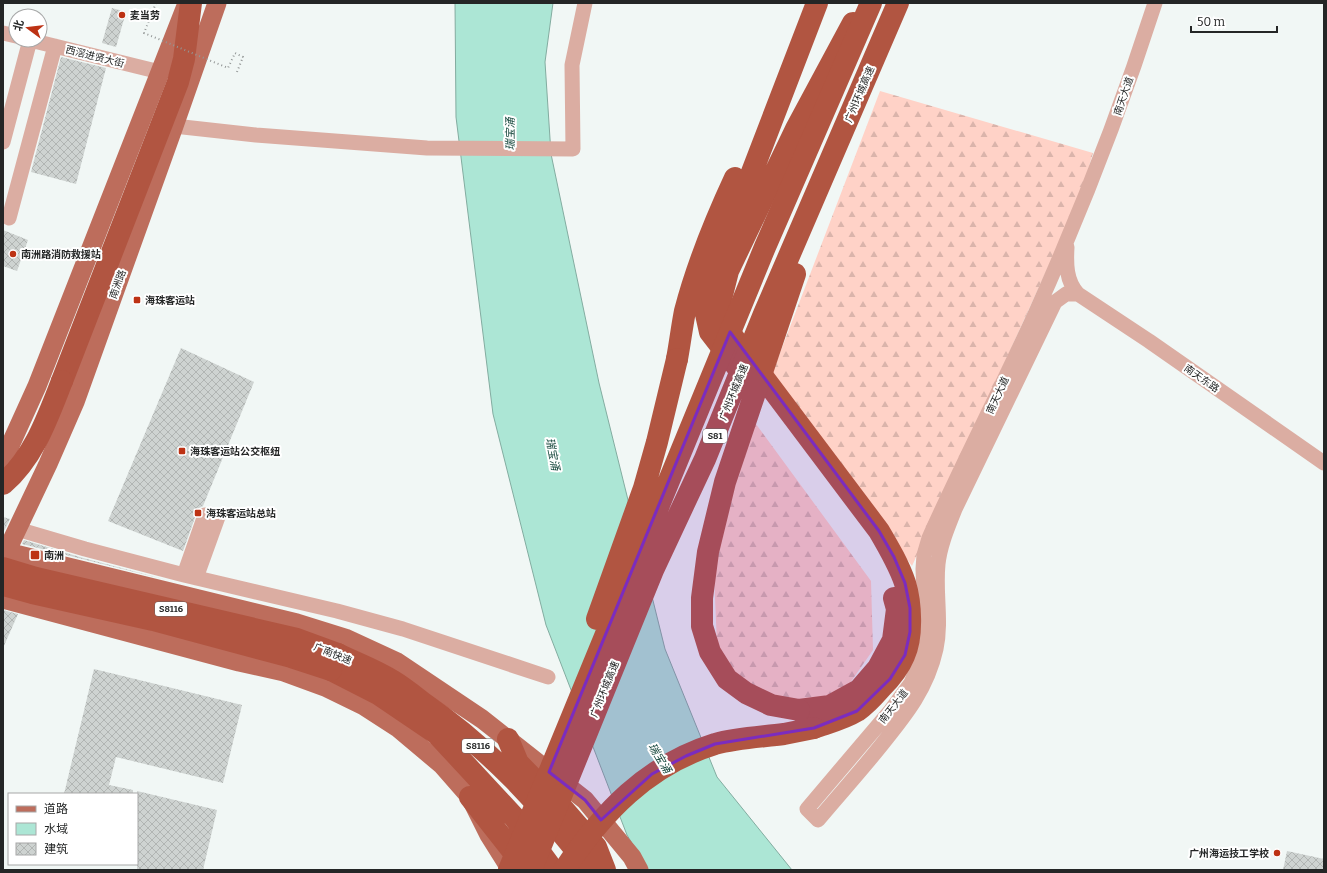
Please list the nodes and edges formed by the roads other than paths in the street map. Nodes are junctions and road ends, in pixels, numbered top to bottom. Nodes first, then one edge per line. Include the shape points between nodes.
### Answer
1 (187, 3) edge
2 (190, 3) edge
3 (217, 3) edge
4 (585, 3) edge
5 (816, 3) edge
6 (864, 3) edge
7 (871, 3) edge
8 (898, 3) edge
9 (901, 3) edge
10 (1155, 3) edge
11 (48, 44) edge
12 (55, 46) junction
13 (28, 48) edge
14 (160, 72) junction
15 (174, 126) junction
16 (3, 142) edge
17 (9, 218) dead end
18 (1068, 240) junction
19 (1078, 294) junction
20 (37, 386) junction
21 (75, 402) junction
22 (8, 446) edge
23 (3, 461) edge
24 (1324, 463) edge
25 (3, 484) edge
26 (212, 516) dead end
27 (16, 529) junction
28 (4, 557) edge
29 (190, 577) junction
30 (3, 585) edge
31 (3, 599) edge
32 (334, 662) junction
33 (548, 677) dead end
34 (508, 739) junction
35 (470, 797) junction
36 (509, 870) edge
37 (528, 870) edge
38 (532, 870) edge
39 (553, 870) edge
40 (564, 870) edge
41 (591, 870) edge
42 (606, 870) edge
43 (640, 870) edge

1 - 14 main road
2 - 25 highway, bridge via 184,59 178,82 62,381 35,444 19,469
3 - 15 main road, 南洲路
4 - 15 street via 572,65 573,149 427,148
5 - 9 highway, bridge via 707,289 706,314 710,332 874,549 890,579 897,609 893,640 878,668 859,690 830,706 799,710 772,706 746,693 727,679 710,652 702,626 702,598 708,552 725,482 793,279
5 - 36 highway, bridge via 721,207 700,262 685,311 677,359 644,488
6 - 40 highway, bridge via 796,130 728,271 720,314 724,325 879,531 894,557 905,583 910,608 910,632 905,655 890,679 873,697 857,711 836,721 784,734 715,744 652,774 620,799 578,848
7 - 36 highway, 广州环城高速 / S81, bridge via 765,247
8 - 38 highway, 广州环城高速 / S81, bridge via 764,314 705,460 653,570
10 - 18 street, 南天大道 via 1119,109
11 - 12 street, 西滘进贤大街
12 - 14 street, 西滘进贤大街
12 - 17 street
13 - 16 street
14 - 20 main road
15 - 21 main road, 南洲路
18 - 19 street via 1068,276
18 - 19 street, 南天大道 via 929,538 923,569 926,631 911,684 807,809 818,820 896,728 922,689 930,670 939,629 938,564 946,533 1055,302 1066,294
19 - 24 street, 南天东路
20 - 21 main road via 43,395 55,402
20 - 22 main road
21 - 27 main road, 南洲路
22 - 23 main road
26 - 29 street
27 - 28 main road, 南洲路
27 - 29 street
28 - 32 highway, 广南快速 / S8116, bridge via 36,578 296,639
28 - 34 main road via 297,623 345,638 397,662
29 - 33 street via 403,629
30 - 32 highway, 广南快速 / S8116, bridge via 153,620 291,657
31 - 35 main road via 284,672 325,687 364,706 398,728 442,765
32 - 39 highway, 广南快速 / S8116 via 437,734 514,817
32 - 41 highway, 广南快速 / S8116 via 392,680 448,720 500,765 536,801
34 - 42 highway via 518,763 596,847
34 - 43 main road via 585,800
35 - 36 main road
35 - 37 highway

